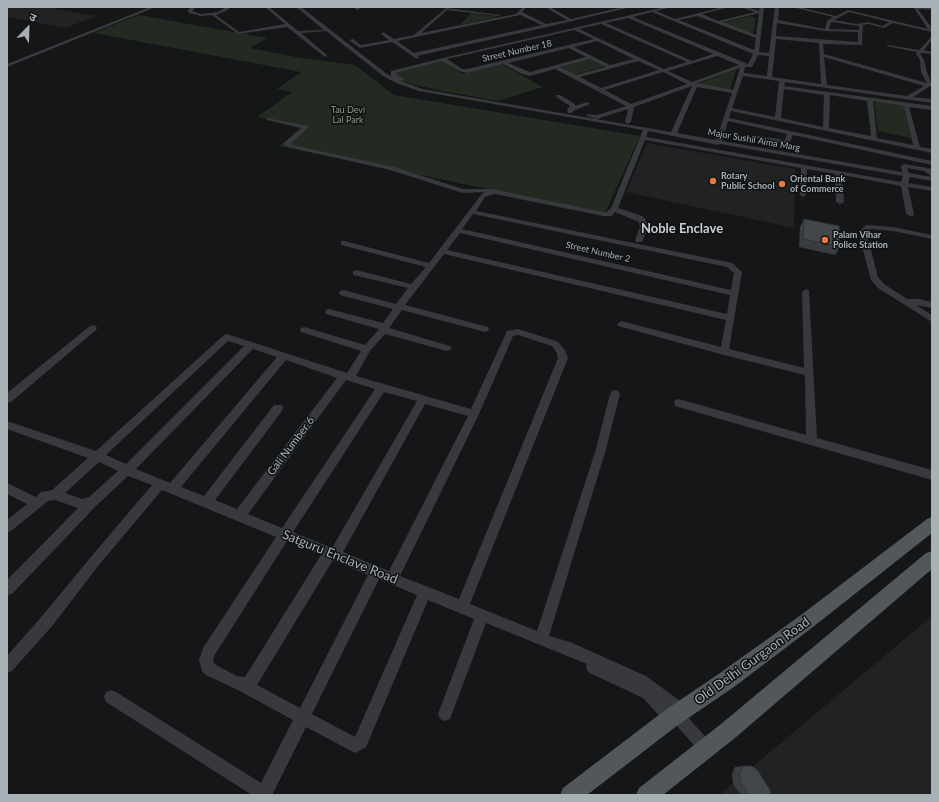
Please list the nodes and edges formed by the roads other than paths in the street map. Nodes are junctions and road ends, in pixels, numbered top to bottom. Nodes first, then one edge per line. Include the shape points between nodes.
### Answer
1 (154, 7) edge
2 (194, 7) edge
3 (229, 7) edge
4 (267, 7) edge
5 (292, 7) edge
6 (298, 7) edge
7 (493, 7) edge
8 (525, 7) edge
9 (547, 7) edge
10 (629, 7) edge
11 (647, 7) edge
12 (670, 7) edge
13 (728, 7) edge
14 (743, 7) edge
15 (762, 7) edge
16 (778, 7) edge
17 (794, 7) edge
18 (802, 7) edge
19 (813, 7) edge
20 (912, 7) edge
21 (915, 7) edge
22 (827, 9) dead end
23 (932, 9) edge
24 (808, 10) junction
25 (841, 10) dead end
26 (652, 11) junction
27 (848, 11) junction
28 (760, 12) junction
29 (520, 13) junction
30 (621, 13) junction
31 (213, 14) junction
32 (486, 14) junction
33 (697, 14) junction
34 (628, 16) junction
35 (508, 17) junction
36 (837, 17) junction
37 (922, 18) junction
38 (462, 20) dead end
39 (571, 20) junction
40 (674, 20) junction
41 (932, 20) edge
42 (776, 21) junction
43 (830, 21) junction
44 (718, 22) junction
45 (893, 22) junction
46 (602, 23) junction
47 (289, 25) junction
48 (547, 25) junction
49 (454, 28) junction
50 (553, 28) junction
51 (575, 29) junction
52 (324, 30) junction
53 (827, 30) junction
54 (932, 31) edge
55 (298, 32) junction
56 (344, 34) dead end
57 (383, 34) dead end
58 (714, 35) junction
59 (415, 36) junction
60 (758, 37) junction
61 (773, 37) junction
62 (702, 38) dead end
63 (597, 40) junction
64 (696, 40) dead end
65 (393, 41) junction
66 (931, 41) edge
67 (689, 42) junction
68 (821, 42) junction
69 (569, 46) junction
70 (888, 46) dead end
71 (360, 47) junction
72 (352, 49) junction
73 (921, 51) junction
74 (756, 53) junction
75 (932, 53) edge
76 (718, 54) junction
77 (413, 55) junction
78 (772, 55) junction
79 (822, 55) junction
80 (325, 56) dead end
81 (591, 57) junction
82 (419, 59) junction
83 (443, 59) junction
84 (638, 59) junction
85 (412, 61) dead end
86 (503, 62) junction
87 (691, 62) junction
88 (743, 65) junction
89 (7, 66) edge
90 (751, 66) junction
91 (385, 67) dead end
92 (556, 67) junction
93 (610, 67) junction
94 (376, 69) junction
95 (664, 70) junction
96 (924, 72) junction
97 (741, 74) junction
98 (752, 75) junction
99 (932, 76) edge
100 (575, 77) junction
101 (769, 78) junction
102 (783, 80) junction
103 (694, 84) junction
104 (824, 85) junction
105 (927, 85) junction
106 (782, 87) junction
107 (601, 90) junction
108 (735, 92) junction
109 (826, 93) junction
110 (558, 96) dead end
111 (909, 97) junction
112 (870, 99) junction
113 (932, 101) edge
114 (587, 104) dead end
115 (906, 104) junction
116 (631, 106) junction
117 (932, 108) edge
118 (730, 109) junction
119 (571, 113) junction
120 (597, 117) junction
121 (269, 119) dead end
122 (727, 119) junction
123 (778, 119) junction
124 (628, 122) junction
125 (826, 129) junction
126 (646, 130) junction
127 (758, 130) dead end
128 (674, 132) junction
129 (790, 133) junction
130 (755, 136) junction
131 (643, 138) junction
132 (874, 139) junction
133 (718, 143) junction
134 (750, 148) junction
135 (917, 148) junction
136 (932, 151) edge
137 (789, 155) junction
138 (789, 163) junction
139 (932, 163) edge
140 (804, 166) junction
141 (838, 172) junction
142 (907, 175) junction
143 (932, 175) edge
144 (932, 179) edge
145 (904, 184) junction
146 (932, 189) edge
147 (492, 192) junction
148 (803, 195) dead end
149 (840, 202) dead end
150 (614, 209) junction
151 (472, 212) junction
152 (910, 214) dead end
153 (458, 230) junction
154 (932, 237) edge
155 (639, 240) dead end
156 (344, 243) dead end
157 (443, 251) junction
158 (431, 266) junction
159 (356, 273) dead end
160 (413, 287) junction
161 (806, 292) dead end
162 (343, 293) dead end
163 (734, 293) junction
164 (906, 302) junction
165 (932, 305) edge
166 (398, 307) junction
167 (329, 312) dead end
168 (731, 318) junction
169 (932, 319) edge
170 (621, 324) dead end
171 (92, 328) dead end
172 (384, 328) junction
173 (485, 329) dead end
174 (304, 330) dead end
175 (251, 345) junction
176 (367, 348) junction
177 (447, 348) dead end
178 (724, 352) junction
179 (284, 356) junction
180 (809, 373) junction
181 (347, 377) junction
182 (382, 387) junction
183 (615, 394) dead end
184 (7, 399) edge
185 (423, 399) junction
186 (679, 403) dead end
187 (278, 408) dead end
188 (474, 414) junction
189 (7, 425) edge
190 (812, 441) junction
191 (97, 456) junction
192 (127, 470) junction
193 (932, 475) edge
194 (166, 486) junction
195 (7, 488) edge
196 (55, 495) junction
197 (35, 502) junction
198 (92, 502) junction
199 (206, 503) junction
200 (239, 516) junction
201 (932, 524) edge
202 (7, 527) edge
203 (284, 535) junction
204 (332, 554) junction
205 (932, 559) edge
206 (376, 572) junction
207 (392, 579) junction
208 (7, 589) edge
209 (425, 592) junction
210 (462, 607) junction
211 (482, 616) junction
212 (547, 642) junction
213 (7, 666) edge
214 (241, 684) junction
215 (111, 697) dead end
216 (446, 714) dead end
217 (677, 715) junction
218 (303, 717) junction
219 (706, 748) junction
220 (265, 794) edge
221 (570, 795) edge
222 (646, 795) edge

1 - 89 street
2 - 31 street via 190,10 192,13
3 - 31 street
4 - 47 street
5 - 52 street, Major Sushil Aima Marg
6 - 72 street, Major Sushil Aima Marg
7 - 32 street
8 - 29 street
9 - 39 street
10 - 39 street
11 - 30 street
12 - 26 street
13 - 33 street
14 - 28 street
15 - 28 street
16 - 42 street
17 - 24 street
18 - 24 street
19 - 22 street
20 - 21 street
21 - 23 street
21 - 37 street
24 - 36 street
25 - 27 street
26 - 34 street
26 - 40 street
27 - 36 street
27 - 45 street
28 - 44 street
28 - 60 street
29 - 35 street
29 - 48 street
30 - 34 street
30 - 50 street
31 - 47 street via 238,33
32 - 35 street
32 - 59 street via 445,10
33 - 40 street
33 - 44 street
34 - 46 street
34 - 67 street
35 - 49 street
36 - 43 street
37 - 41 street
37 - 54 street
38 - 49 street
39 - 48 street
40 - 58 street
42 - 53 street
42 - 61 street
43 - 45 street via 857,25 868,23 884,27
43 - 53 street via 827,23
44 - 60 street
45 - 54 street
46 - 51 street
46 - 87 street
47 - 55 street
48 - 50 street
48 - 77 street
49 - 59 street
50 - 82 street
51 - 63 street
51 - 83 street
52 - 55 street
52 - 94 street, Major Sushil Aima Marg
53 - 68 street via 850,32 860,28 860,44
55 - 80 street
56 - 71 street
57 - 65 street
58 - 62 street
58 - 74 street
59 - 65 street
60 - 74 street
61 - 68 street
61 - 78 street
63 - 69 street, Street Number 18
63 - 84 street
64 - 67 street
65 - 71 street
65 - 77 street
66 - 73 street
67 - 76 street
68 - 79 street
69 - 81 street
69 - 86 street, Street Number 18
70 - 73 street
71 - 72 street
72 - 94 street, Major Sushil Aima Marg
73 - 75 street
73 - 96 street via 918,55 922,60
74 - 78 street
74 - 90 street
76 - 87 street
76 - 88 street
77 - 82 street
78 - 101 street
79 - 104 street
79 - 105 street
81 - 92 street
81 - 93 street
82 - 85 street
83 - 86 street, Street Number 18 via 465,71
83 - 119 street via 393,73 417,86
84 - 93 street
84 - 95 street
86 - 92 street via 527,74
87 - 95 street
88 - 90 street
88 - 97 street
88 - 103 street
90 - 98 street via 754,69
91 - 94 street
92 - 100 street
93 - 100 street
94 - 119 street, Major Sushil Aima Marg via 398,86 416,91 565,118
95 - 103 street
95 - 107 street
96 - 99 street
96 - 105 street via 929,83
97 - 98 street
97 - 108 street
98 - 101 street
100 - 107 street
101 - 102 street
102 - 104 street
102 - 106 street
103 - 108 street
103 - 116 street
103 - 128 street
104 - 111 street
105 - 111 street
106 - 109 street
106 - 123 street
107 - 116 street
108 - 118 street
109 - 112 street
109 - 125 street
110 - 119 street via 573,104
111 - 113 street
112 - 115 street
112 - 132 street
114 - 119 street
115 - 117 street
115 - 135 street
116 - 120 street
116 - 124 street
118 - 122 street
118 - 123 street
119 - 120 street
119 - 126 street, Major Sushil Aima Marg
120 - 124 street
121 - 147 street via 306,127 287,143 290,146 392,168 462,191
122 - 129 street
122 - 133 street
123 - 125 street
124 - 128 street
125 - 132 street
126 - 128 street, Major Sushil Aima Marg
126 - 131 street
127 - 130 street
128 - 133 street, Major Sushil Aima Marg
129 - 130 street via 786,142
129 - 139 street
130 - 134 street
131 - 138 street
131 - 150 street
132 - 135 street
133 - 134 street, Major Sushil Aima Marg
134 - 137 street, Major Sushil Aima Marg
135 - 136 street
137 - 138 street
137 - 142 street, Major Sushil Aima Marg
138 - 140 street
140 - 141 street
140 - 148 street
141 - 145 street
141 - 149 street
142 - 143 street via 904,166 926,169
142 - 144 street, Major Sushil Aima Marg
142 - 145 street
145 - 146 street
145 - 152 street
147 - 150 street via 603,214 610,214
147 - 151 street, Gali Number 6 via 483,196
150 - 155 street via 642,221 644,227
151 - 153 street, Gali Number 6
151 - 163 street via 729,265 738,272
153 - 157 street, Gali Number 6
153 - 163 street, Street Number 2
154 - 164 street via 877,227 865,230 864,239 874,278 881,286
156 - 158 street
157 - 158 street, Gali Number 6
157 - 168 street
158 - 160 street, Gali Number 6
159 - 160 street
160 - 166 street, Gali Number 6
161 - 180 street
162 - 166 street
163 - 168 street
164 - 165 street
164 - 169 street
166 - 172 street, Gali Number 6
166 - 173 street
167 - 172 street
168 - 178 street
170 - 178 street
171 - 184 street
172 - 176 street, Gali Number 6
172 - 177 street
174 - 176 street
175 - 179 street
175 - 191 street via 229,337 224,338
175 - 192 street
176 - 181 street, Gali Number 6
178 - 180 street
179 - 181 street
179 - 194 street
180 - 190 street
181 - 182 street
181 - 200 street, Gali Number 6
182 - 185 street
182 - 203 street
183 - 212 street
185 - 188 street
185 - 204 street
186 - 190 street
187 - 199 street
188 - 207 street
188 - 210 street via 510,333 518,332 550,342 562,352 563,358 558,373
189 - 191 street, Satguru Enclave Road
190 - 193 street
191 - 192 street, Satguru Enclave Road
191 - 196 street
192 - 194 street, Satguru Enclave Road
192 - 198 street
194 - 199 street, Satguru Enclave Road
194 - 213 street via 94,562
195 - 197 street
196 - 197 street via 45,496
196 - 198 street via 82,504
197 - 202 street
198 - 208 street
199 - 200 street, Satguru Enclave Road
200 - 203 street, Satguru Enclave Road
201 - 217 main road, Old Delhi Gurgaon Road via 807,621
203 - 204 street, Satguru Enclave Road
203 - 214 street via 208,653 207,666 211,670
204 - 206 street, Satguru Enclave Road
204 - 214 street via 254,677 249,684
205 - 219 main road
206 - 207 street, Satguru Enclave Road
206 - 218 street
207 - 209 street, Satguru Enclave Road
209 - 210 street, Satguru Enclave Road
209 - 218 street via 361,742 355,745
210 - 211 street, Satguru Enclave Road
211 - 212 street, Satguru Enclave Road
211 - 216 street
212 - 217 street, Satguru Enclave Road via 562,652 648,693
214 - 218 street
215 - 220 street
217 - 219 street, Satguru Enclave Road
217 - 221 main road, Old Delhi Gurgaon Road
218 - 220 street
219 - 222 main road

